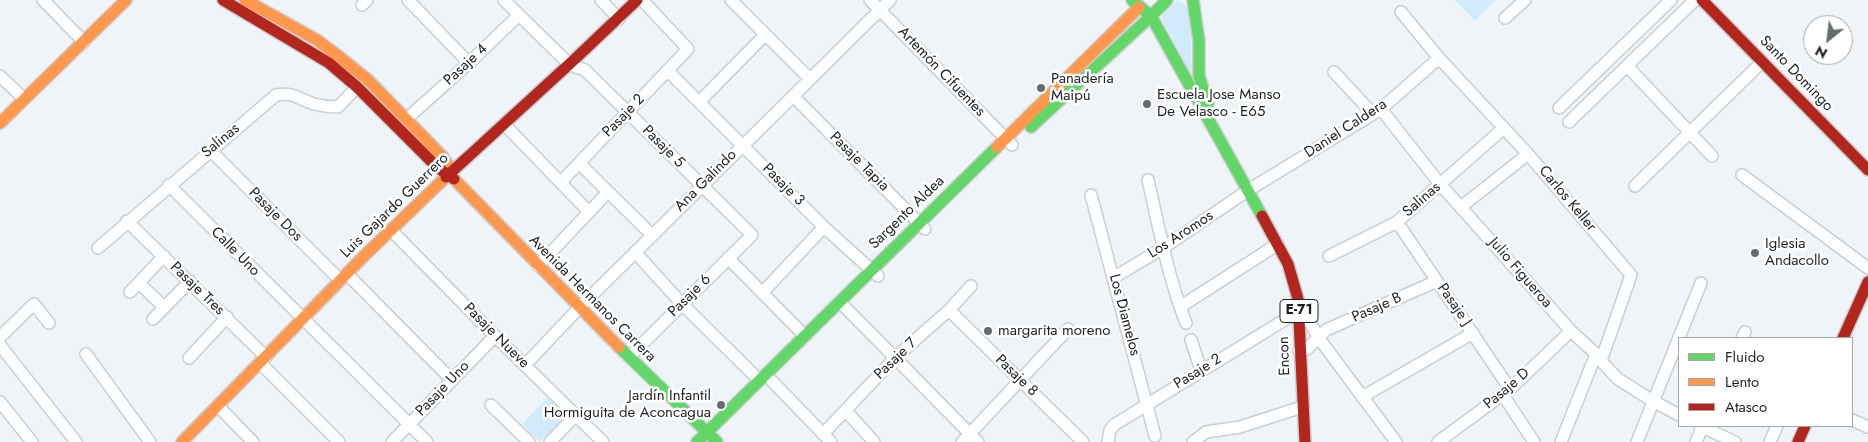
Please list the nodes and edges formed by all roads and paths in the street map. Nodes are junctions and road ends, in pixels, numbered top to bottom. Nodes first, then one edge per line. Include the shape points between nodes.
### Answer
1 (43, 0) edge
2 (126, 0) edge
3 (223, 0) edge
4 (245, 0) edge
5 (408, 0) edge
6 (504, 0) edge
7 (601, 0) edge
8 (637, 0) edge
9 (642, 0) edge
10 (731, 0) edge
11 (870, 0) edge
12 (890, 0) edge
13 (1167, 0) edge
14 (1193, 0) edge
15 (1525, 0) edge
16 (1671, 0) edge
17 (1695, 0) edge
18 (1702, 0) edge
19 (1140, 2) edge
20 (880, 10) junction
21 (1401, 12) dead end
22 (519, 15) junction
23 (1151, 16) junction
24 (619, 18) junction
25 (1505, 18) dead end
26 (765, 35) junction
27 (84, 42) junction
28 (1439, 58) junction
29 (1762, 62) junction
30 (469, 63) junction
31 (570, 64) junction
32 (1627, 66) junction
33 (668, 70) junction
34 (1334, 72) dead end
35 (0, 76) edge
36 (810, 79) junction
37 (357, 87) junction
38 (793, 96) junction
39 (24, 100) junction
40 (699, 102) junction
41 (1559, 108) dead end
42 (628, 111) junction
43 (1377, 112) junction
44 (412, 114) dead end
45 (1569, 122) dead end
46 (0, 123) edge
47 (504, 124) junction
48 (1504, 128) junction
49 (1689, 132) junction
50 (1009, 142) junction
51 (743, 145) junction
52 (210, 150) junction
53 (1528, 154) junction
54 (1712, 156) dead end
55 (579, 163) junction
56 (1868, 170) edge
57 (449, 174) junction
58 (1742, 175) dead end
59 (1148, 180) dead end
60 (561, 182) junction
61 (1440, 184) junction
62 (169, 185) junction
63 (702, 185) junction
64 (1635, 186) dead end
65 (1247, 191) junction
66 (608, 192) junction
67 (1091, 195) dead end
68 (1462, 207) junction
69 (589, 212) junction
70 (127, 221) junction
71 (1397, 222) junction
72 (922, 226) junction
73 (824, 227) junction
74 (391, 230) junction
75 (652, 235) junction
76 (752, 235) joint
77 (1278, 244) junction
78 (98, 248) dead end
79 (1164, 248) junction
80 (635, 252) junction
81 (164, 256) junction
82 (1329, 256) dead end
83 (728, 258) junction
84 (538, 266) junction
85 (1868, 268) edge
86 (875, 273) junction
87 (344, 277) junction
88 (1113, 278) junction
89 (190, 281) junction
90 (1437, 281) junction
91 (139, 283) junction
92 (1701, 283) dead end
93 (971, 286) dead end
94 (1867, 287) edge
95 (130, 292) dead end
96 (762, 293) junction
97 (682, 304) junction
98 (843, 305) junction
99 (1298, 305) junction
100 (580, 306) junction
101 (164, 307) junction
102 (1180, 308) junction
103 (949, 310) junction
104 (227, 317) junction
105 (302, 318) junction
106 (153, 319) dead end
107 (49, 323) dead end
108 (1186, 323) dead end
109 (1068, 329) dead end
110 (1571, 331) junction
111 (1473, 333) junction
112 (495, 336) junction
113 (804, 336) junction
114 (0, 337) edge
115 (1318, 337) junction
116 (1679, 337) edge
117 (1843, 337) edge
118 (1191, 340) dead end
119 (1678, 340) edge
120 (0, 345) edge
121 (1299, 352) junction
122 (86, 354) dead end
123 (189, 358) dead end
124 (629, 358) junction
125 (895, 358) junction
126 (1599, 358) junction
127 (263, 360) junction
128 (525, 365) junction
129 (1201, 370) junction
130 (452, 380) junction
131 (759, 380) junction
132 (1019, 380) junction
133 (772, 381) junction
134 (1506, 392) junction
135 (1362, 397) junction
136 (1653, 401) junction
137 (0, 402) edge
138 (491, 405) dead end
139 (1148, 405) junction
140 (218, 406) junction
141 (1302, 407) junction
142 (846, 411) junction
143 (1678, 414) edge
144 (576, 415) junction
145 (1853, 420) edge
146 (409, 424) junction
147 (1702, 427) edge
148 (1704, 427) edge
149 (1778, 427) edge
150 (1805, 427) edge
151 (1868, 427) edge
152 (1155, 436) dead end
153 (827, 438) edge
154 (712, 439) edge
155 (970, 439) edge
156 (872, 441) edge
157 (32, 442) edge
158 (76, 442) edge
159 (150, 442) edge
160 (182, 442) edge
161 (254, 442) edge
162 (339, 442) edge
163 (392, 442) edge
164 (427, 442) edge
165 (528, 442) edge
166 (550, 442) edge
167 (603, 442) edge
168 (697, 442) edge
169 (1083, 442) edge
170 (1108, 442) edge
171 (1194, 442) edge
172 (1306, 442) edge
173 (1396, 442) edge
174 (1438, 442) edge
175 (1534, 442) edge
176 (1561, 442) edge
177 (1637, 442) edge
178 (1696, 442) edge
179 (1735, 442) edge
180 (1770, 442) edge
181 (1798, 442) edge

1 - 27 street
2 - 27 street
3 - 37 street, Avenida Hermanos Carrera via 329,64
4 - 57 street, Avenida Hermanos Carrera via 316,40 368,80 442,157 448,165
5 - 30 street
6 - 22 street, Pasaje 5
7 - 24 street
8 - 24 street, Luis Gajardo Guerrero
9 - 33 street, Pasaje 2 via 688,49
10 - 26 street
11 - 20 street, Artemón Cifuentes
12 - 20 street, Ana Galindo
13 - 23 street, Sargento Aldea
14 - 65 street, Encon / E-71 via 1199,41 1199,76
15 - 25 street
16 - 41 street
17 - 32 street
18 - 29 street, Santo Domingo
19 - 23 street, E-71
19 - 50 street, Sargento Aldea
20 - 36 street, Ana Galindo
20 - 50 street, Artemón Cifuentes
21 - 28 street, Carlos Keller
22 - 30 street, Pasaje 4
22 - 31 street, Pasaje 5
23 - 50 street, Sargento Aldea
23 - 65 street, Encon / E-71
24 - 31 street, Luis Gajardo Guerrero
26 - 36 street
26 - 40 street
27 - 39 street
28 - 43 street, Daniel Caldera
28 - 48 street, Carlos Keller
29 - 49 street
29 - 56 street, Santo Domingo
30 - 44 street, Pasaje 4
31 - 42 street, Pasaje 5 via 585,70
31 - 47 street, Luis Gajardo Guerrero
32 - 45 street
32 - 49 street
33 - 40 street, Pasaje 3
33 - 42 street, Pasaje 2
34 - 43 street, Julio Figueroa
35 - 39 street
36 - 38 street, Ana Galindo
37 - 52 street, Salinas via 338,107 326,107 287,94 276,95
37 - 57 street, Avenida Hermanos Carrera via 438,168
38 - 51 street, Ana Galindo
38 - 72 street, Pasaje Tapia
39 - 46 street
40 - 51 street, Pasaje 3
42 - 55 street, Pasaje 2
42 - 63 street, Pasaje 5
43 - 61 street, Julio Figueroa
43 - 65 street, Daniel Caldera
47 - 57 street, Luis Gajardo Guerrero
47 - 60 street
48 - 53 street, Carlos Keller
48 - 61 street, Salinas
49 - 54 street
49 - 64 street
50 - 72 street, Sargento Aldea
51 - 63 street, Ana Galindo
51 - 73 street, Pasaje 3
52 - 62 street, Salinas
52 - 87 street, Pasaje Dos
53 - 68 street, Salinas
53 - 126 street, Carlos Keller via 1631,275
55 - 60 street, Pasaje 2
55 - 66 street
57 - 74 street, Luis Gajardo Guerrero
57 - 84 street, Avenida Hermanos Carrera
58 - 85 street
59 - 79 street
60 - 69 street
61 - 68 street, Julio Figueroa
61 - 71 street, Salinas
62 - 70 street, Salinas
62 - 105 street, Calle Uno
63 - 75 street, Ana Galindo
63 - 76 street, Pasaje 5
65 - 77 street, Encon / E-71
65 - 79 street, Los Aromos
66 - 69 street
66 - 75 street
67 - 88 street, Los Diamelos
68 - 110 street, Julio Figueroa
69 - 84 street
70 - 78 street, Salinas
70 - 81 street, Pasaje Tres
71 - 82 street, Salinas
71 - 90 street, Pasaje J
72 - 86 street, Sargento Aldea
73 - 86 street, Pasaje 3
73 - 96 street
74 - 87 street, Luis Gajardo Guerrero
74 - 112 street, Pasaje Nueve
75 - 80 street, Ana Galindo
76 - 83 street, Pasaje 6
77 - 99 street, Encon / E-71 via 1288,264
77 - 102 street
79 - 88 street, Los Aromos
79 - 102 street
80 - 97 street
80 - 100 street, Ana Galindo
81 - 89 street, Pasaje Tres
81 - 91 street
83 - 96 street
83 - 97 street, Pasaje 6
84 - 100 street, Avenida Hermanos Carrera
86 - 98 street, Sargento Aldea
87 - 105 street, Luis Gajardo Guerrero
87 - 130 street, Pasaje Dos
88 - 139 street, Los Diamelos
89 - 101 street
89 - 104 street, Pasaje Tres
90 - 111 street, Pasaje J
90 - 115 street, Pasaje B via 1326,330
91 - 95 street
91 - 101 street
92 - 116 street
93 - 103 street, Pasaje 7
94 - 117 street
96 - 113 street
97 - 124 street, Pasaje 6
97 - 131 street
98 - 113 street, Sargento Aldea
98 - 125 street
98 - 133 street, Sargento Aldea
99 - 115 street
99 - 121 street, Encon / E-71
99 - 129 street, Pasaje 2
100 - 124 street, Avenida Hermanos Carrera
100 - 128 street, Ana Galindo
101 - 106 street
102 - 108 street
103 - 125 street, Pasaje 7
103 - 132 street, Pasaje 8
104 - 123 street
104 - 127 street, Pasaje Tres
105 - 127 street, Luis Gajardo Guerrero
105 - 146 street, Calle Uno
107 - 114 street via 34,304
109 - 132 street
110 - 126 street, Julio Figueroa
110 - 134 street, Pasaje D
111 - 134 street, Pasaje J
111 - 135 street
112 - 128 street, Pasaje Nueve
112 - 130 street, Pasaje Uno
113 - 131 street, Sargento Aldea
115 - 121 street
115 - 135 street
118 - 129 street
119 - 136 street
120 - 158 street
121 - 141 street, Encon / E-71
122 - 159 street
124 - 154 street, Avenida Hermanos Carrera
125 - 142 street, Pasaje 7
125 - 155 street
126 - 136 street, Julio Figueroa via 1618,379
126 - 176 street, Carlos Keller
127 - 140 street, Luis Gajardo Guerrero
127 - 162 street, Pasaje Tres
128 - 144 street, Pasaje Nueve
129 - 139 street, Pasaje 2
130 - 146 street, Pasaje Uno
131 - 154 street, Sargento Aldea
132 - 155 street
132 - 169 street, Pasaje 8
133 - 153 street
133 - 154 street, Sargento Aldea
134 - 174 street, Pasaje D
134 - 175 street, Pasaje J
135 - 173 street
136 - 143 street, Julio Figueroa
136 - 177 street
137 - 157 street
138 - 165 street
139 - 152 street, Los Diamelos
139 - 170 street, Pasaje 2 via 1114,424
140 - 160 street, Luis Gajardo Guerrero
140 - 161 street
141 - 171 street via 1240,427 1206,432
141 - 172 street, Encon / E-71
142 - 153 street, Pasaje 7
142 - 156 street
144 - 166 street
144 - 167 street, Pasaje Nueve
145 - 151 street
146 - 163 street, Pasaje Uno
146 - 164 street, Calle Uno
147 - 178 street
148 - 179 street
149 - 180 street
150 - 181 street
154 - 168 street, Sargento Aldea

